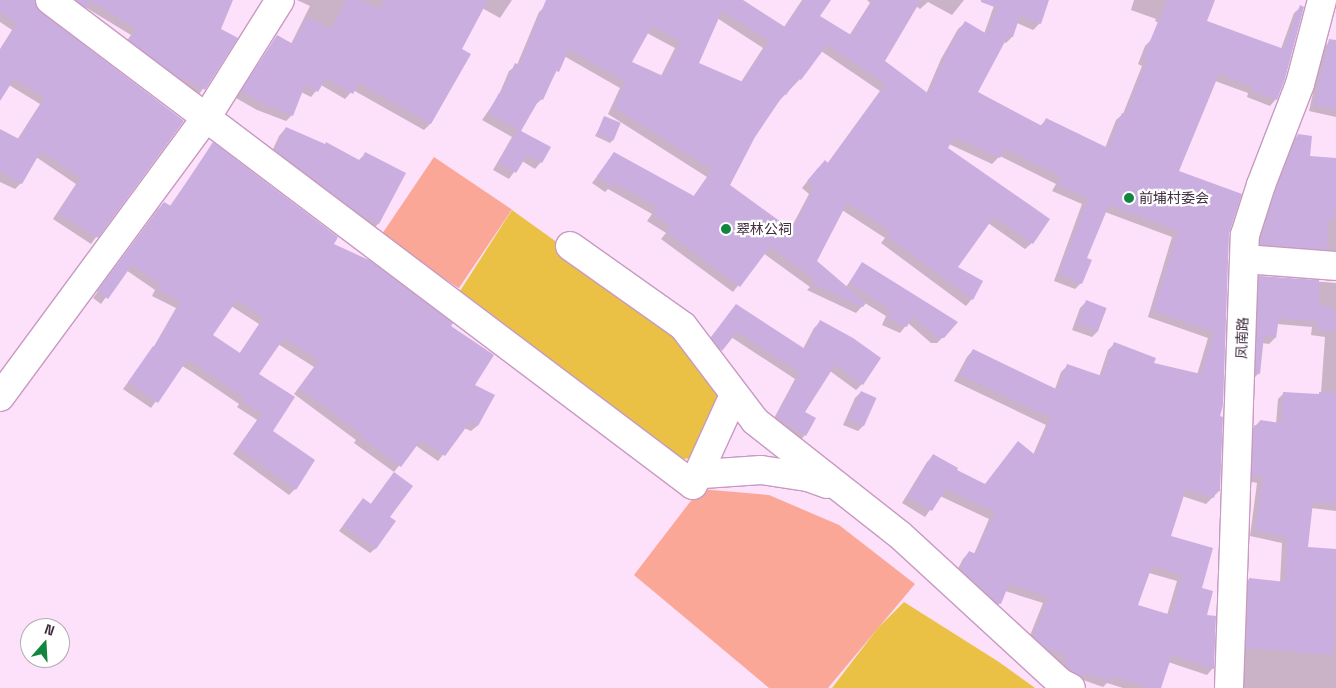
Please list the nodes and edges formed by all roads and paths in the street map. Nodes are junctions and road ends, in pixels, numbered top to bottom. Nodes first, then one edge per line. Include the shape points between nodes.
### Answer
1 (50, 0) edge
2 (280, 0) edge
3 (1322, 0) edge
4 (206, 118) junction
5 (570, 246) dead end
6 (1245, 259) junction
7 (1336, 266) edge
8 (734, 395) junction
9 (0, 397) edge
10 (703, 474) dead end
11 (847, 493) junction
12 (1071, 688) edge
13 (1229, 688) edge

1 - 4 street
2 - 4 street
3 - 6 street, 凤南路 via 1300,84 1260,186 1248,227
4 - 8 street via 694,485
4 - 9 street
5 - 8 street via 683,326
6 - 7 street
6 - 13 street, 凤南路
8 - 11 street via 755,421
10 - 11 street via 761,470 808,476
11 - 12 street via 900,535 1061,683

